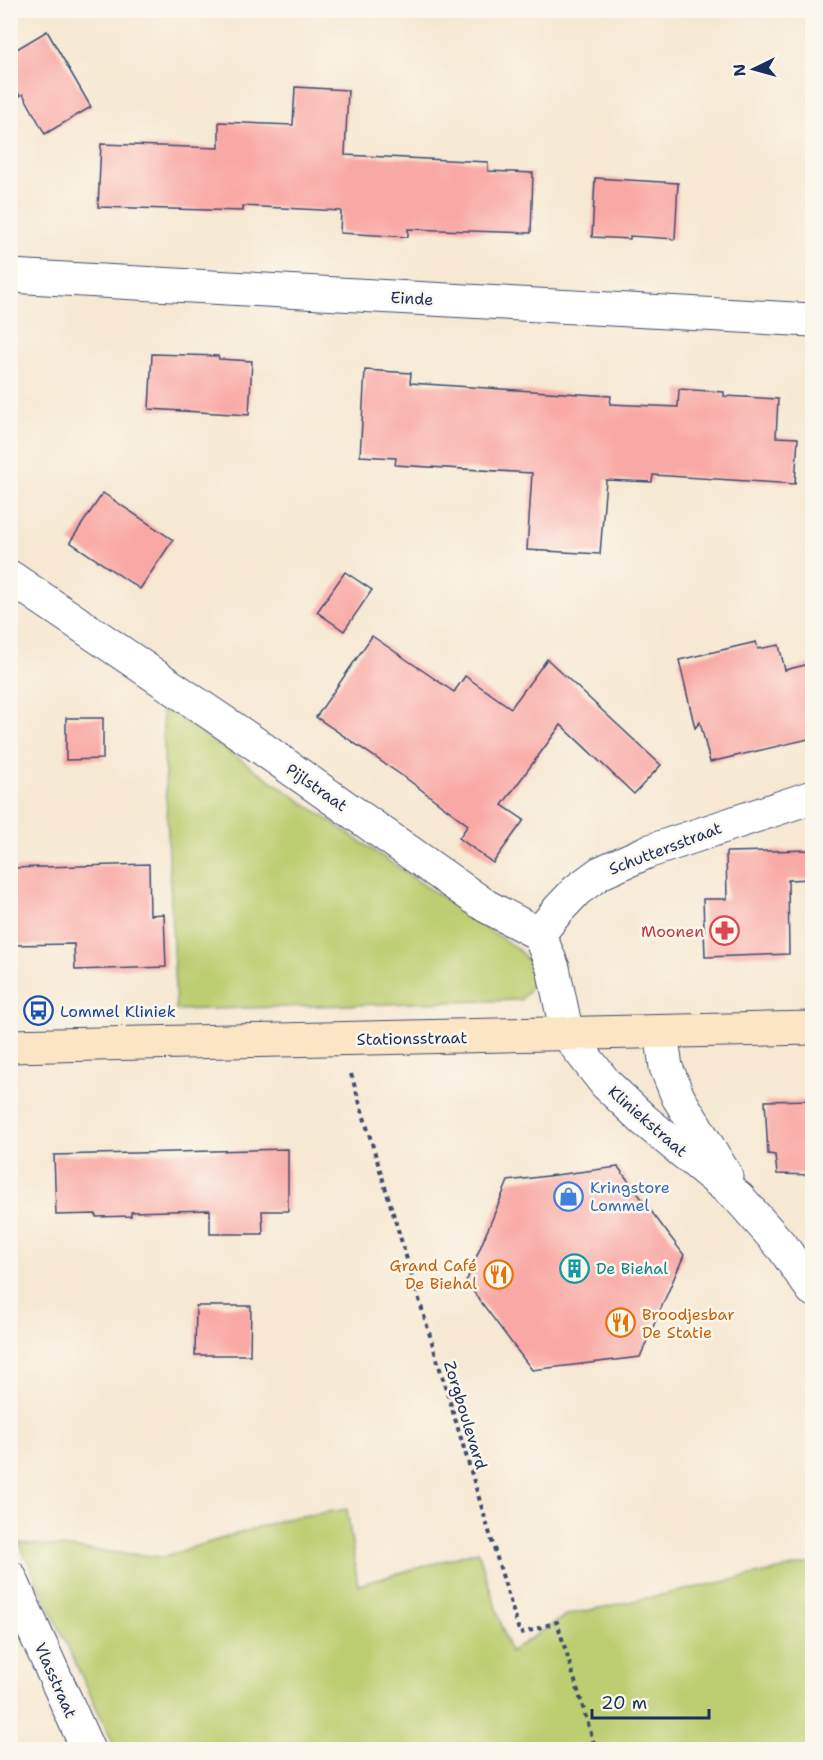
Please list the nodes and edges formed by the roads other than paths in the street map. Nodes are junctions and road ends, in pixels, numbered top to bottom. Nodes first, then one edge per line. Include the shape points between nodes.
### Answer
1 (10, 276) edge
2 (813, 320) edge
3 (10, 577) edge
4 (813, 797) edge
5 (539, 934) junction
6 (813, 1028) edge
7 (661, 1032) junction
8 (567, 1034) junction
9 (10, 1046) edge
10 (739, 1198) junction
11 (813, 1289) edge
12 (10, 1577) edge
13 (88, 1749) edge

1 - 2 street, Einde
3 - 5 street, Pijlstraat via 486,906
4 - 5 street, Schuttersstraat via 646,852 600,873 577,890
5 - 8 street via 553,968
6 - 7 main road, Stationsstraat
7 - 8 main road, Stationsstraat
7 - 10 street, Kliniekstraat via 666,1067 678,1097
8 - 9 main road, Stationsstraat
8 - 10 street, Kliniekstraat via 606,1084
10 - 11 street, Kliniekstraat
12 - 13 street, Vlasstraat

